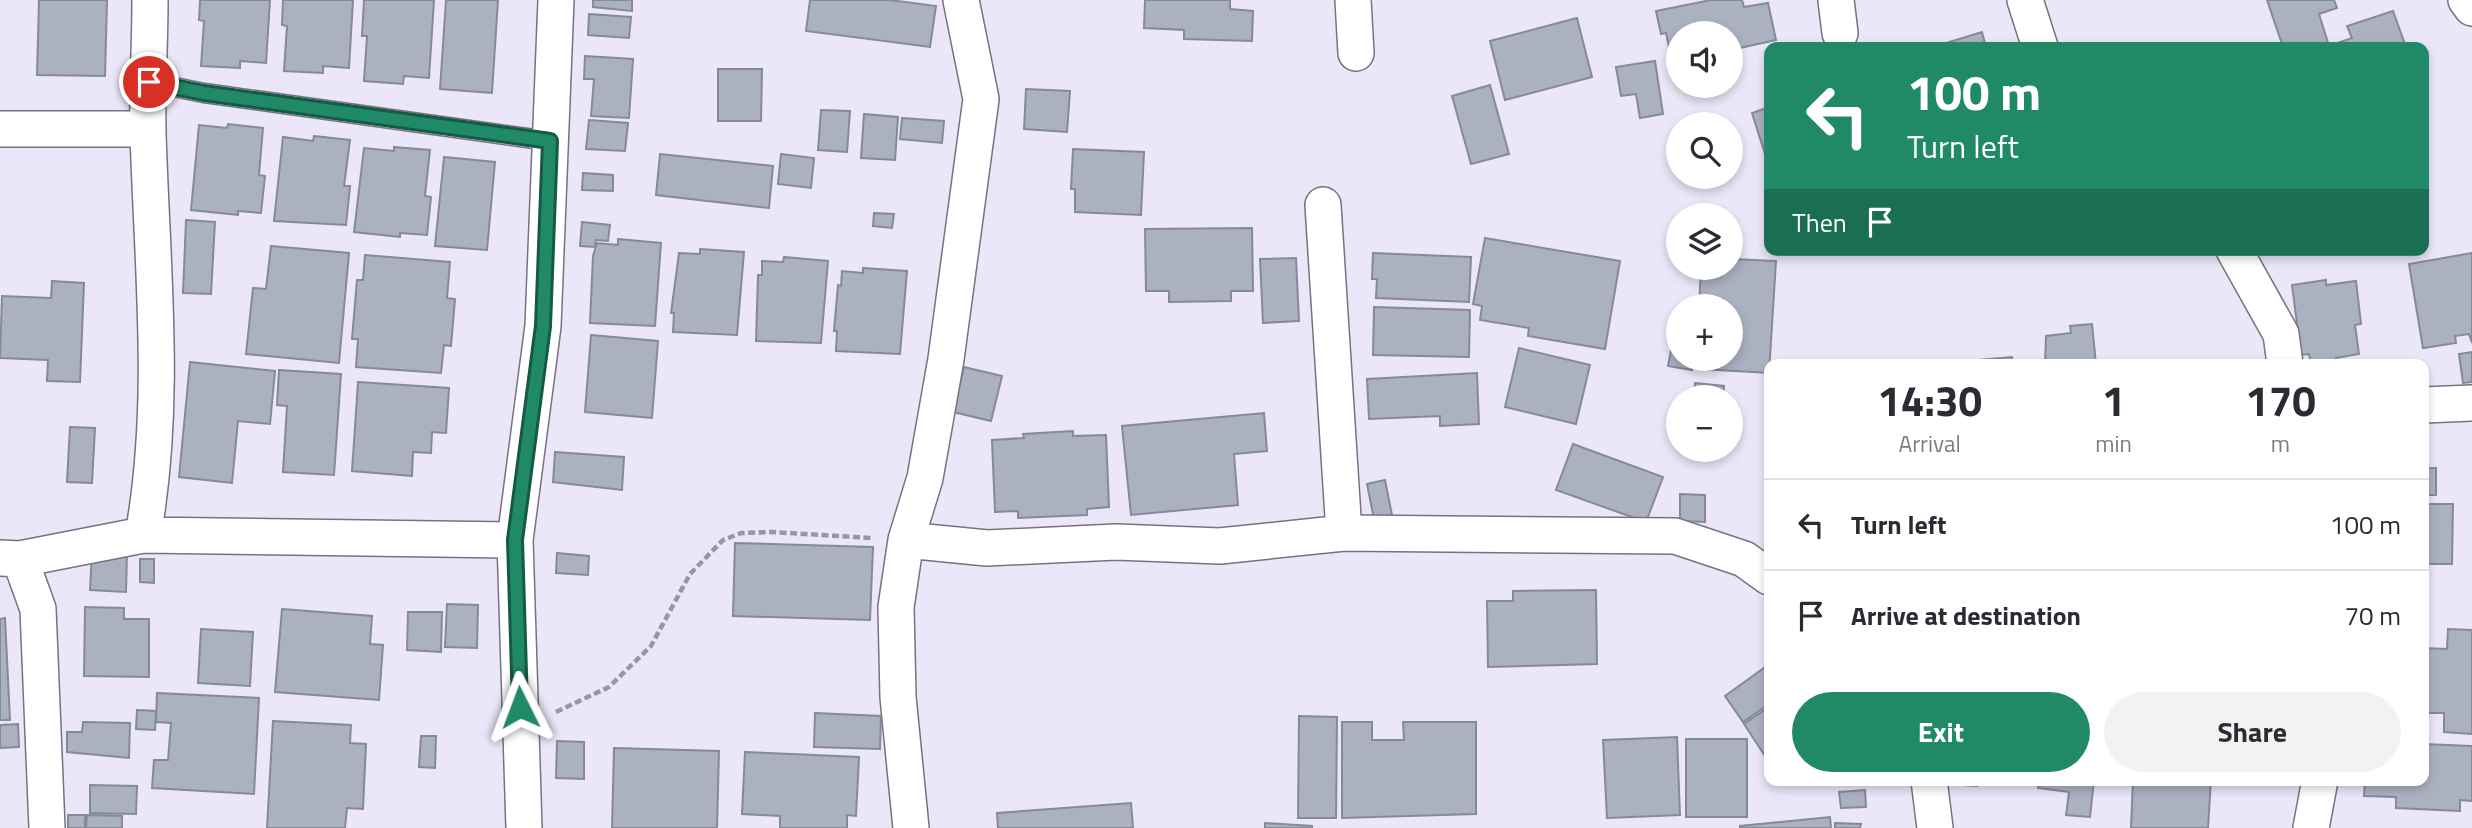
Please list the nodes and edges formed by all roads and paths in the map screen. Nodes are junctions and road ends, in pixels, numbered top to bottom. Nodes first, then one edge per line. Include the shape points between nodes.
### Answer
1 (150, 0) edge
2 (556, 0) edge
3 (961, 0) edge
4 (1353, 0) edge
5 (2025, 0) edge
6 (2466, 0) edge
7 (2472, 8) edge
8 (2038, 42) edge
9 (1356, 53) dead end
10 (149, 82) junction
11 (0, 129) edge
12 (148, 129) junction
13 (550, 141) junction
14 (1322, 205) dead end
15 (2237, 256) edge
16 (2284, 359) edge
17 (2472, 402) edge
18 (2429, 405) edge
19 (1344, 533) junction
20 (143, 535) junction
21 (515, 540) junction
22 (906, 540) junction
23 (10, 558) edge
24 (1764, 574) edge
25 (522, 732) junction
26 (1930, 786) edge
27 (2319, 786) edge
28 (47, 828) edge
29 (524, 828) edge
30 (911, 828) edge
31 (1936, 828) edge
32 (2311, 828) edge

1 - 10 street
2 - 13 street
3 - 22 street via 981,99 946,359 925,478
4 - 9 street
5 - 8 street
6 - 7 street
10 - 12 street
10 - 13 lane
11 - 12 street
12 - 20 street via 157,366 153,479
13 - 21 street via 543,326
14 - 19 street
15 - 16 street via 2281,334
17 - 18 street
19 - 22 street via 1220,546 1116,542 986,548
19 - 24 street via 1675,536 1744,559
20 - 21 street
20 - 23 street
21 - 25 street
22 - 25 path via 772,532 741,533 723,540 690,573 651,646 609,687
22 - 30 street via 895,607 898,697
23 - 28 street via 38,609
25 - 29 street
26 - 31 street
27 - 32 street

